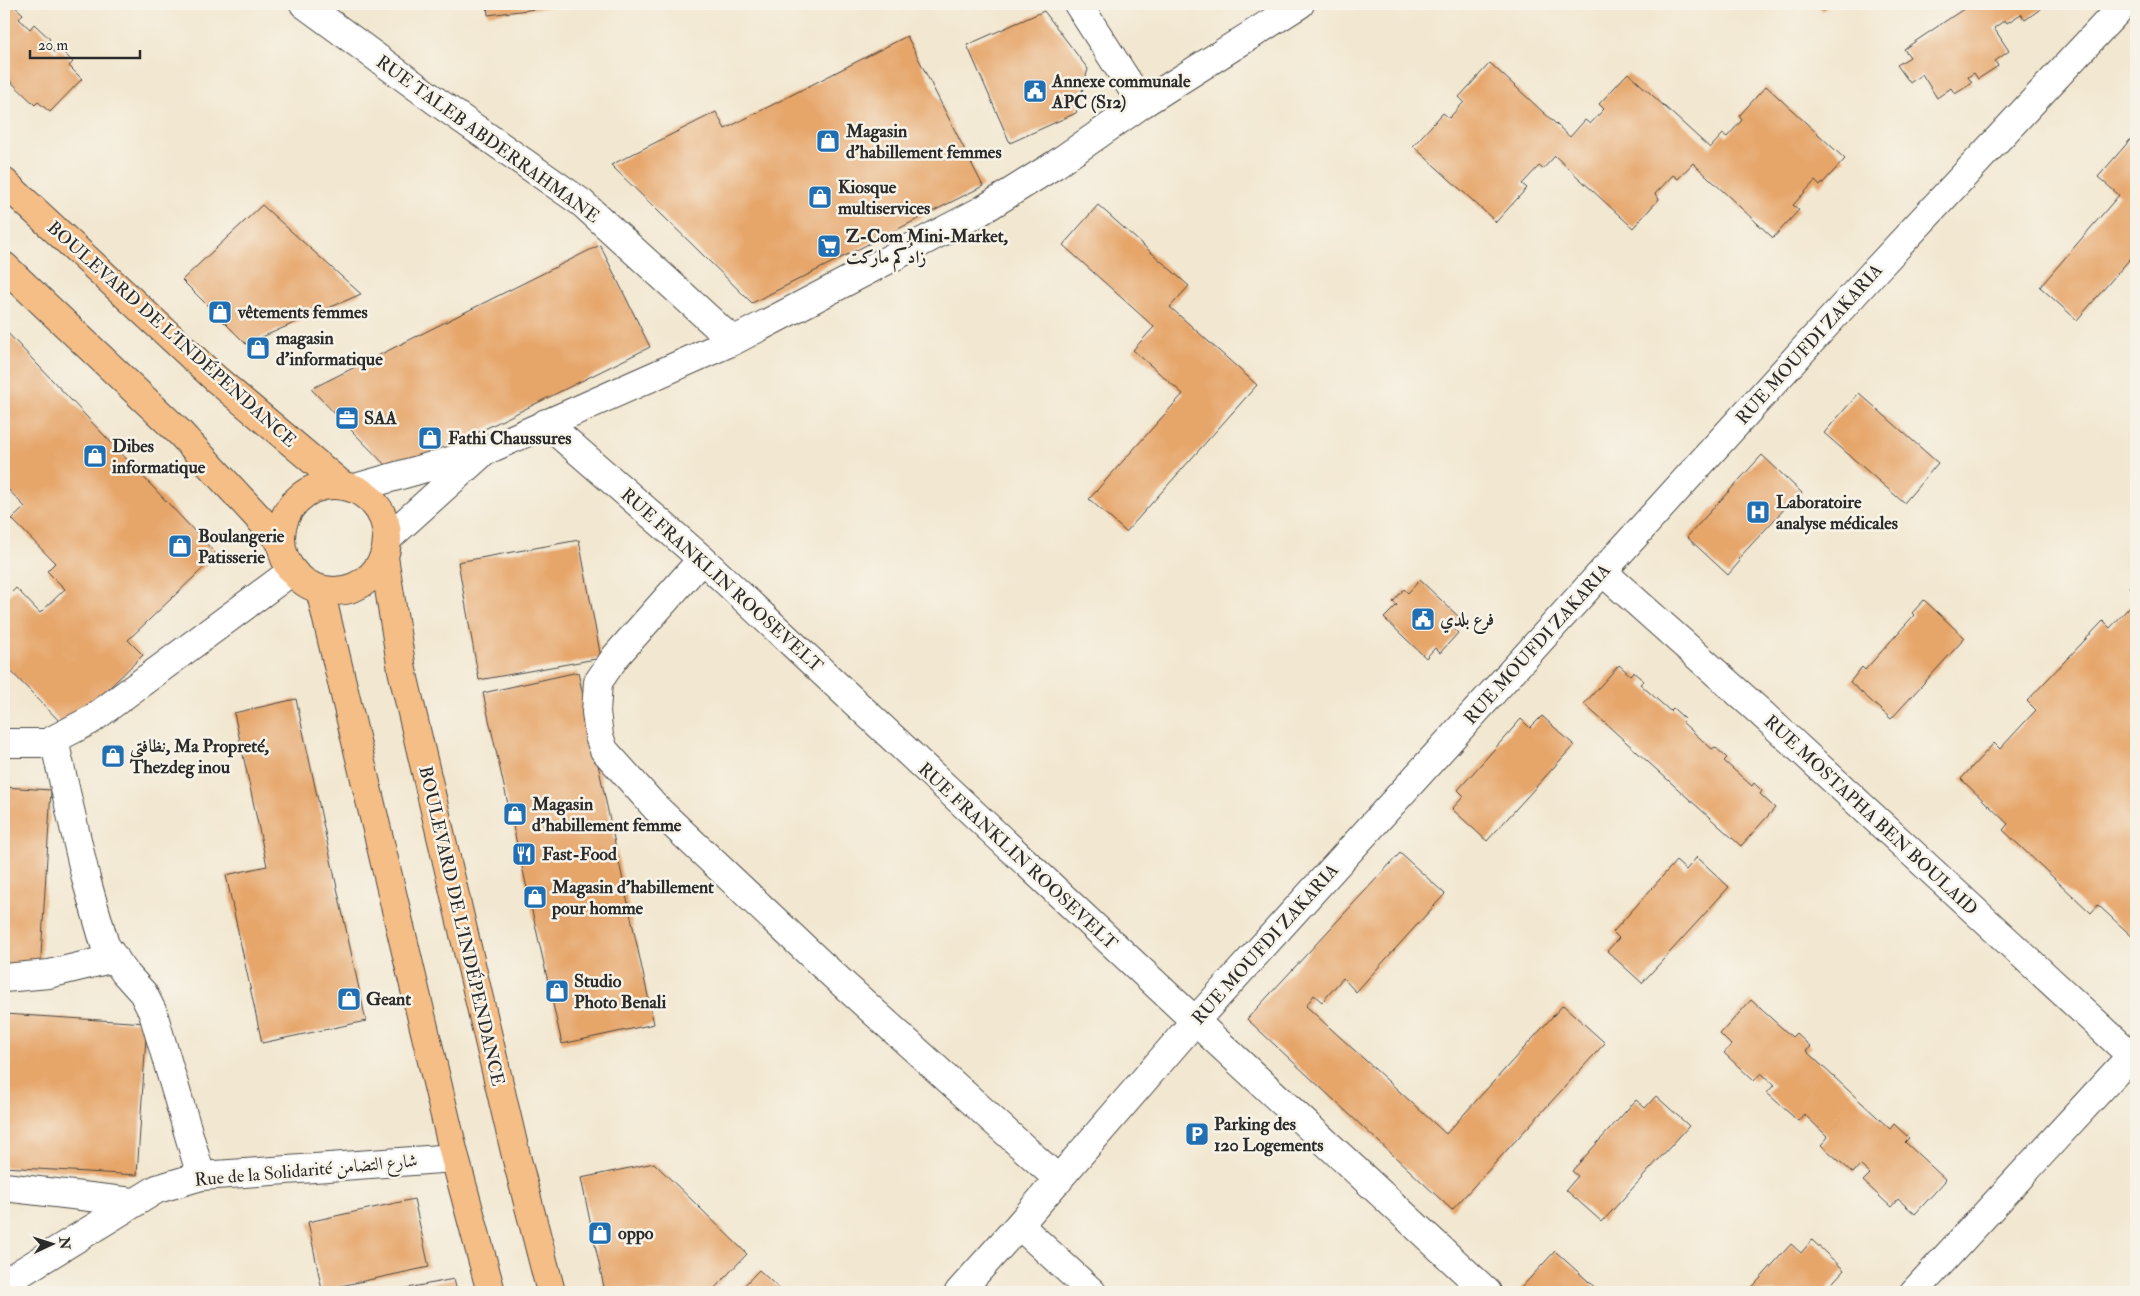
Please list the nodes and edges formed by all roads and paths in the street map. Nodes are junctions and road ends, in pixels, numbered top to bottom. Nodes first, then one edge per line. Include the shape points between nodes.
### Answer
1 (304, 4) edge
2 (1078, 4) edge
3 (1300, 4) edge
4 (2124, 4) edge
5 (1142, 104) junction
6 (4, 182) edge
7 (4, 266) edge
8 (733, 341) junction
9 (546, 423) junction
10 (485, 451) junction
11 (349, 487) junction
12 (280, 541) junction
13 (386, 548) junction
14 (702, 559) junction
15 (292, 571) junction
16 (1603, 572) junction
17 (320, 590) junction
18 (54, 740) junction
19 (4, 743) edge
20 (115, 958) junction
21 (4, 978) edge
22 (1195, 1021) junction
23 (2134, 1058) edge
24 (455, 1158) junction
25 (201, 1176) junction
26 (1059, 1180) junction
27 (4, 1187) edge
28 (133, 1202) junction
29 (1019, 1225) junction
30 (4, 1283) edge
31 (1471, 1287) edge
32 (491, 1292) edge
33 (550, 1292) edge
34 (959, 1292) edge
35 (1092, 1292) edge
36 (1914, 1292) edge

1 - 8 street, RUE TALEB ABDERRAHMANE via 582,203
2 - 5 street
3 - 5 street
4 - 16 street, RUE MOUFDI ZAKARIA via 1880,265
5 - 8 street via 1056,164 981,210
6 - 11 main road, BOULEVARD DE L'INDÉPENDANCE via 216,379
7 - 12 main road via 180,433
8 - 9 street
9 - 10 street
9 - 14 street, RUE FRANKLIN ROOSEVELT
10 - 11 street
10 - 13 street
11 - 12 main road via 326,484 298,498 287,510
11 - 13 main road via 369,497 379,509 385,524
12 - 15 main road
13 - 17 main road via 376,570 365,582 335,592
13 - 33 main road, BOULEVARD DE L'INDÉPENDANCE via 402,670
14 - 22 street, RUE FRANKLIN ROOSEVELT
14 - 26 street via 616,656 598,682 596,712 604,750 655,807
15 - 17 main road via 304,583
15 - 18 street via 91,720
16 - 22 street, RUE MOUFDI ZAKARIA
16 - 23 street, RUE MOSTAPHA BEN BOULAID via 1760,712
17 - 24 main road
18 - 19 street via 47,743
18 - 20 street via 86,880 105,944
20 - 21 street via 49,974
20 - 25 street via 143,993 154,1013
22 - 26 street, RUE MOUFDI ZAKARIA
22 - 31 street, RUE FRANKLIN ROOSEVELT
23 - 36 street
24 - 25 street, Rue de la Solidarité شارع التضامن
24 - 32 main road
25 - 28 street, Rue de la Solidarité شارع التضامن via 157,1189
26 - 29 street, RUE MOUFDI ZAKARIA
27 - 28 street
28 - 30 street, Rue de la Solidarité شارع التضامن
29 - 34 street, RUE MOUFDI ZAKARIA
29 - 35 street

